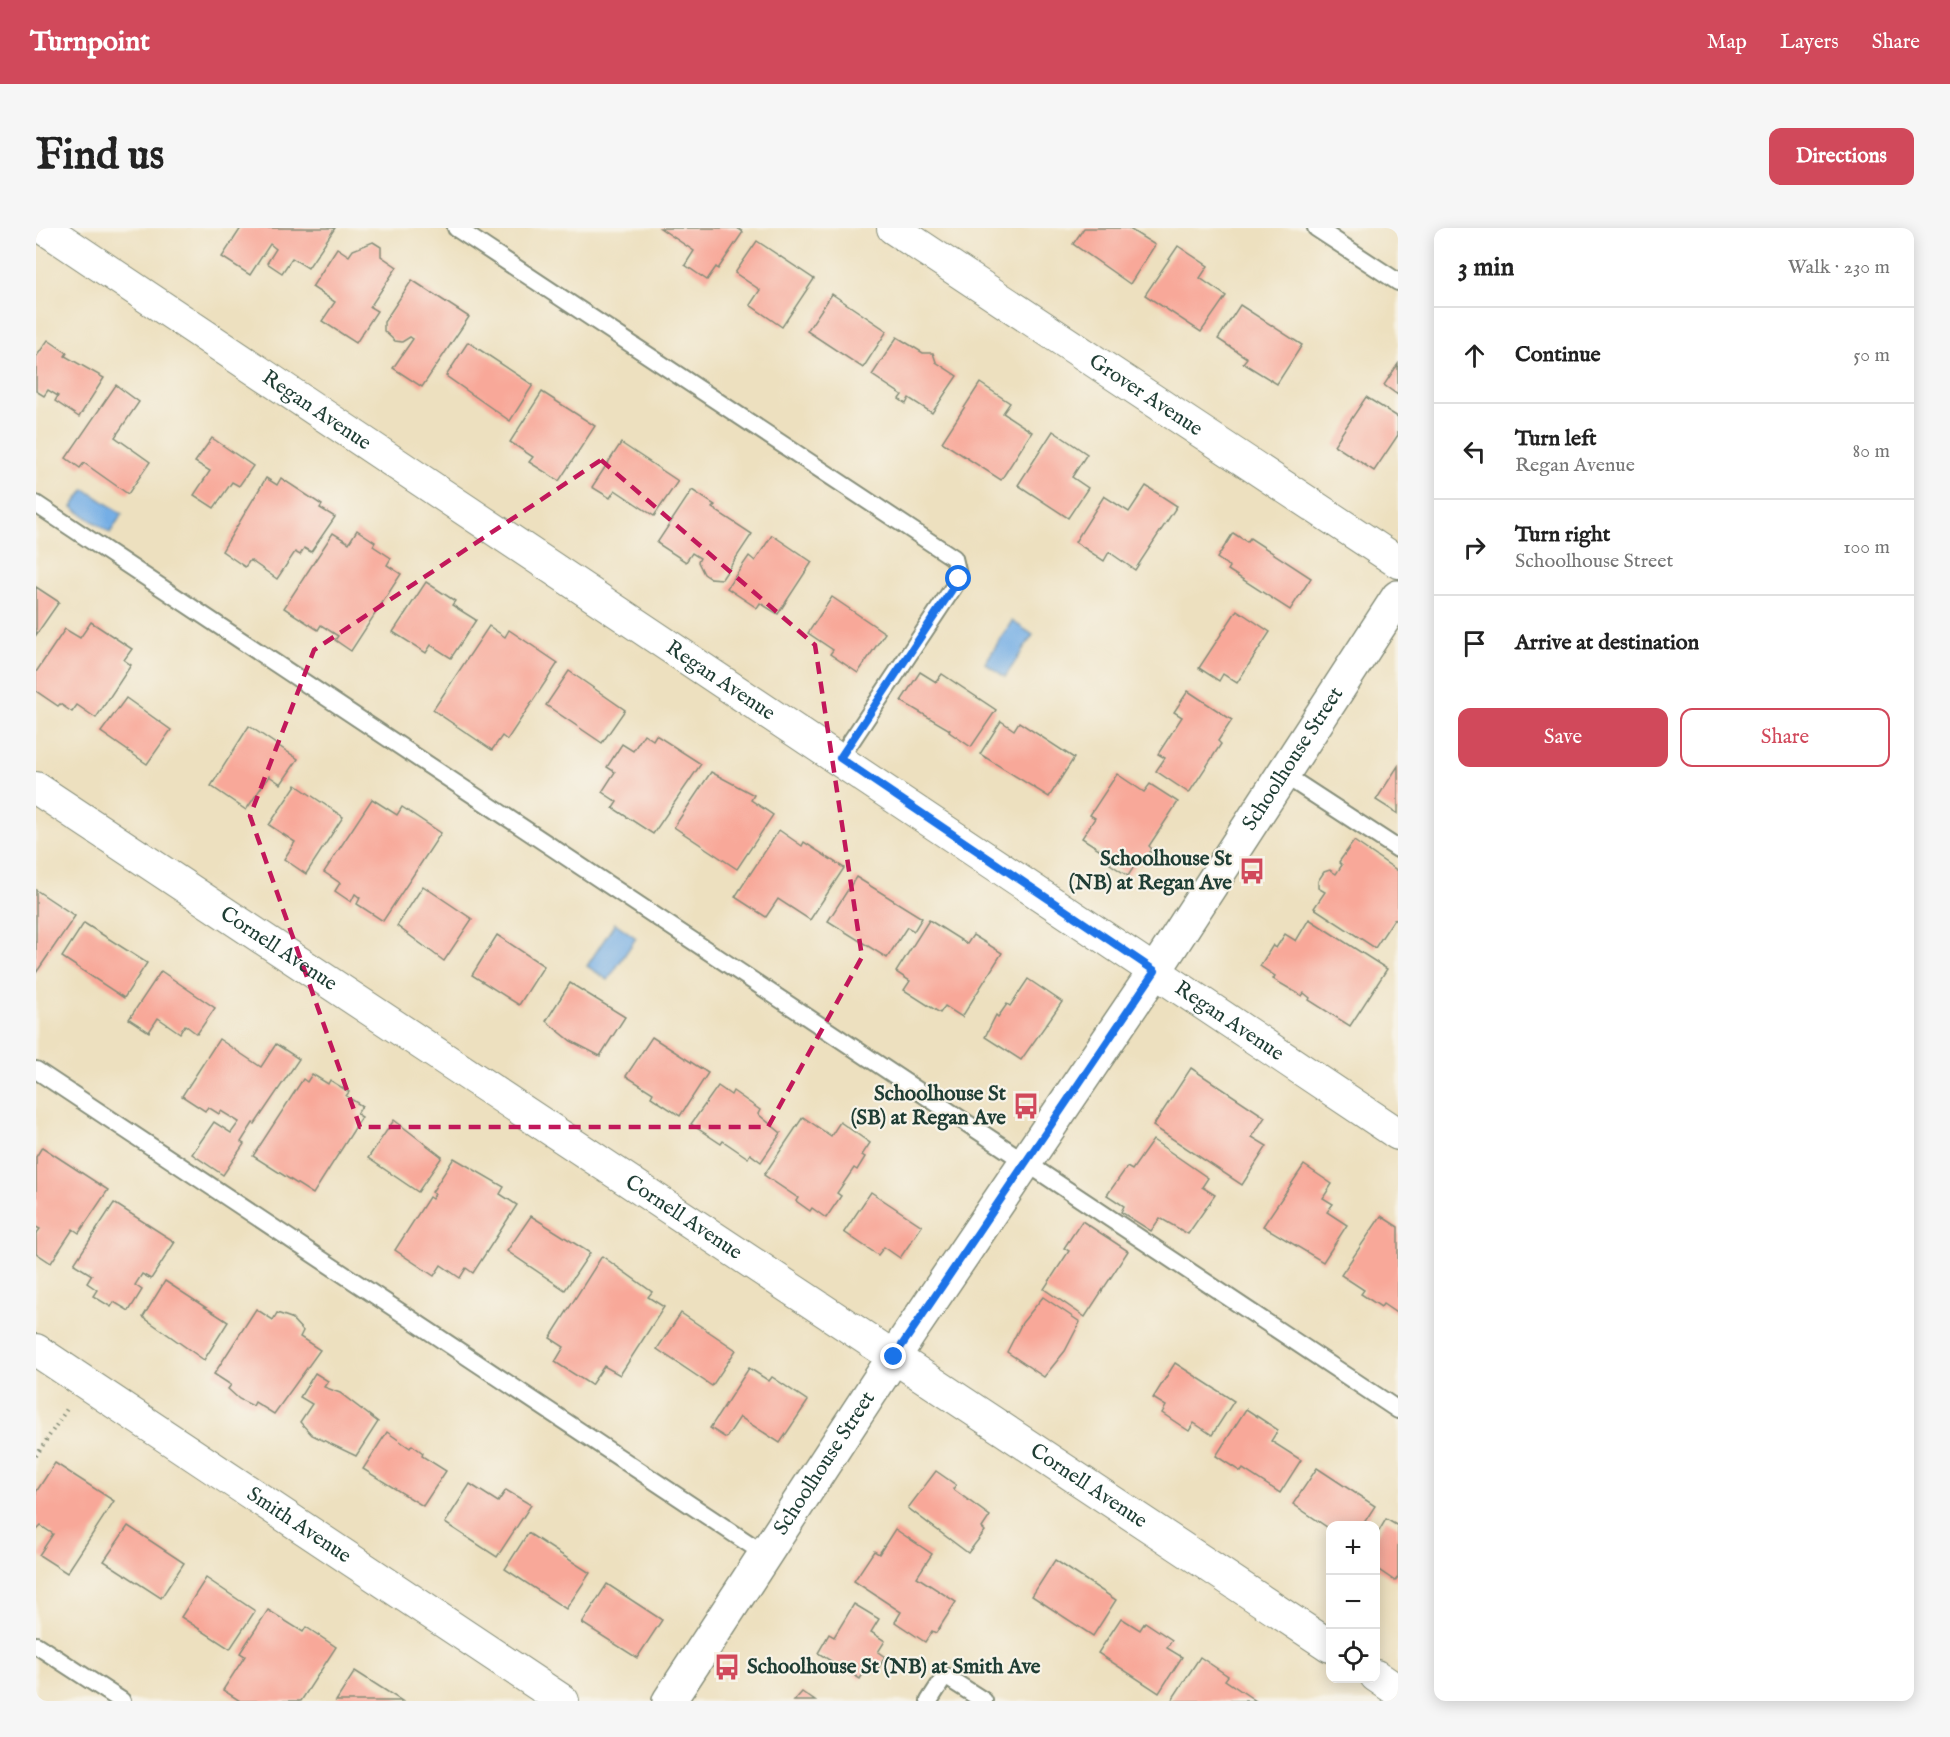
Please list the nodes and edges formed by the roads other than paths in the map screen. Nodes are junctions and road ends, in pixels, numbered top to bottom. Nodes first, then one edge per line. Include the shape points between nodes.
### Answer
1 (44, 228) edge
2 (456, 228) edge
3 (893, 228) edge
4 (1316, 228) edge
5 (1398, 282) edge
6 (36, 504) edge
7 (1398, 562) edge
8 (1398, 597) edge
9 (840, 758) junction
10 (1283, 774) junction
11 (36, 788) edge
12 (1398, 849) edge
13 (1155, 971) junction
14 (36, 1070) edge
15 (1398, 1134) edge
16 (1026, 1162) junction
17 (36, 1350) edge
18 (894, 1357) junction
19 (1398, 1410) edge
20 (766, 1555) junction
21 (1326, 1643) edge
22 (36, 1645) edge
23 (1380, 1679) edge
24 (1398, 1691) edge
25 (122, 1701) edge
26 (563, 1701) edge
27 (669, 1701) edge
28 (929, 1701) edge
29 (984, 1701) edge

1 - 9 street, Regan Avenue
2 - 9 lane via 954,558 959,579
3 - 7 street, Grover Avenue
4 - 5 lane
6 - 16 lane
8 - 10 street, Schoolhouse Street
9 - 13 street, Regan Avenue
10 - 12 lane
10 - 13 street, Schoolhouse Street
11 - 18 street, Cornell Avenue
13 - 15 street, Regan Avenue
13 - 16 street, Schoolhouse Street
14 - 20 lane
16 - 18 street, Schoolhouse Street
16 - 19 lane
17 - 26 street, Smith Avenue
18 - 20 street, Schoolhouse Street
18 - 21 street, Cornell Avenue
20 - 27 street, Schoolhouse Street
22 - 25 lane
23 - 24 street
28 - 29 lane via 945,1676

